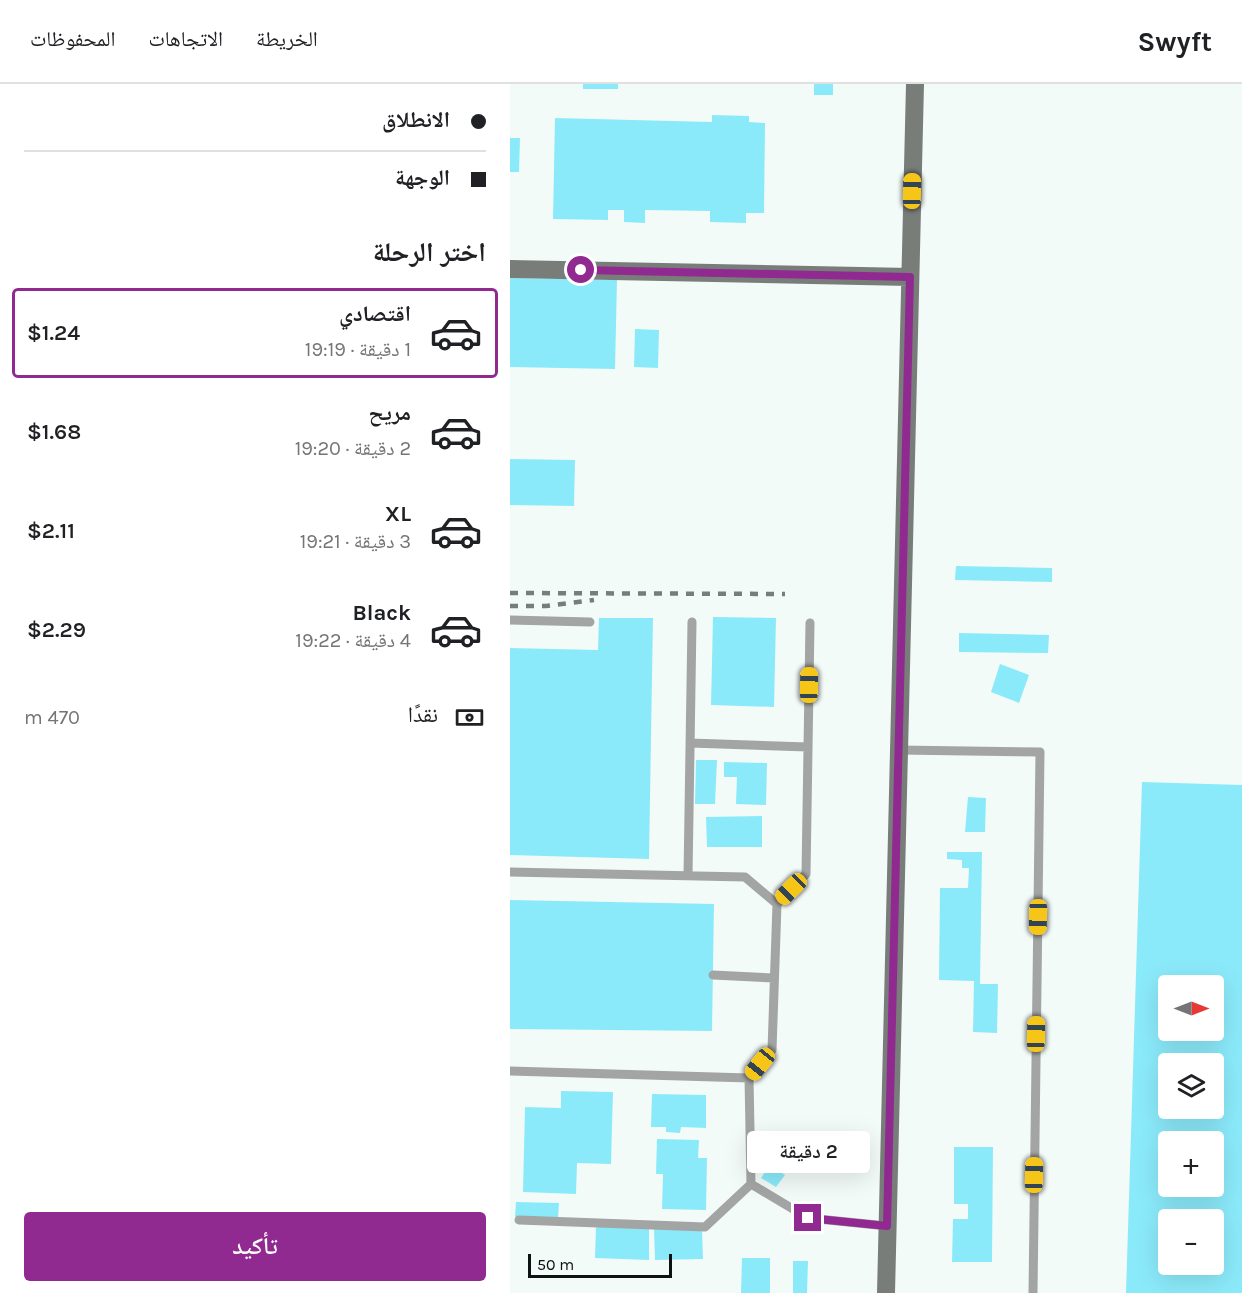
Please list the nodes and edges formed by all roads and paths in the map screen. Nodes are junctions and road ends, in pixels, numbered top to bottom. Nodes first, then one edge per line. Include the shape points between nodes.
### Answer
1 (915, 84) edge
2 (510, 269) edge
3 (910, 277) junction
4 (510, 620) edge
5 (590, 622) dead end
6 (692, 622) dead end
7 (810, 623) dead end
8 (690, 743) junction
9 (808, 747) junction
10 (899, 750) junction
11 (510, 872) edge
12 (688, 876) junction
13 (777, 904) junction
14 (712, 975) dead end
15 (774, 978) junction
16 (510, 1071) edge
17 (749, 1078) junction
18 (751, 1184) junction
19 (519, 1220) dead end
20 (887, 1226) junction
21 (886, 1293) edge
22 (1033, 1293) edge

1 - 3 main road
2 - 3 main road
3 - 10 main road
4 - 5 lane
6 - 8 lane
7 - 9 lane
8 - 9 lane
8 - 12 lane
9 - 13 lane via 806,874
10 - 20 main road
10 - 22 lane via 1040,752
11 - 12 lane
12 - 13 lane via 745,877
13 - 15 lane
14 - 15 lane
15 - 17 lane via 772,1050
16 - 17 lane
17 - 18 lane
18 - 19 lane via 705,1227
18 - 20 lane via 808,1218
20 - 21 main road

